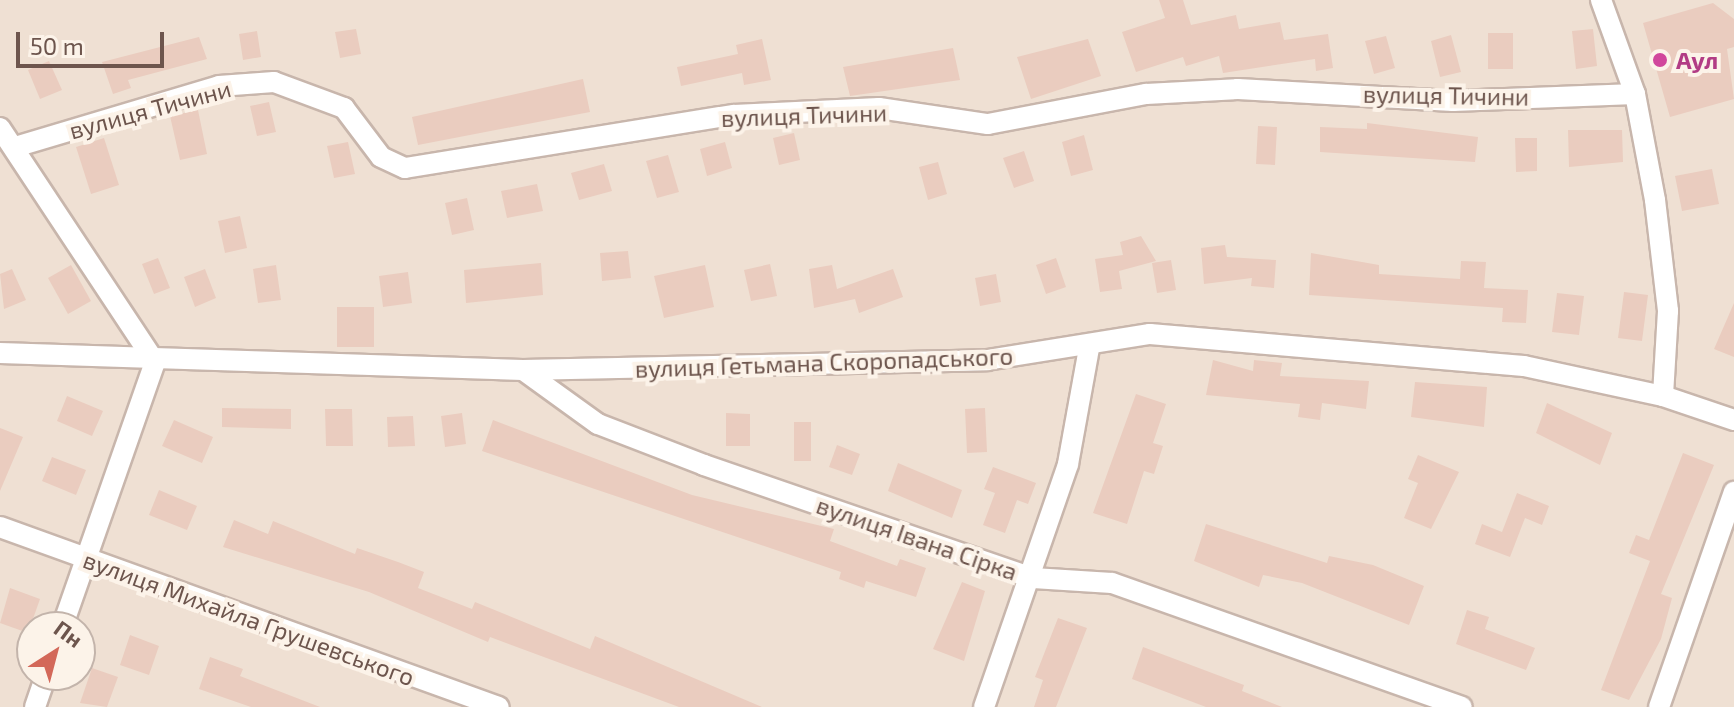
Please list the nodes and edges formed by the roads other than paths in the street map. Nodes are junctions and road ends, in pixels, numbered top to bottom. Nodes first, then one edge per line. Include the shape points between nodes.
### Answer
1 (1601, 0) edge
2 (1635, 94) junction
3 (0, 128) edge
4 (15, 147) junction
5 (1089, 348) junction
6 (0, 353) edge
7 (155, 362) junction
8 (523, 370) junction
9 (1663, 396) junction
10 (1734, 420) edge
11 (1734, 492) edge
12 (0, 527) edge
13 (85, 559) junction
14 (1033, 578) junction
15 (67, 611) edge
16 (499, 707) edge
17 (984, 707) edge
18 (1462, 707) edge
19 (1659, 707) edge

1 - 2 street
2 - 4 street, вулиця Тичини via 1453,101 1238,89 1146,94 988,124 879,108 734,115 405,168 381,157 344,108 274,82 219,86
2 - 9 street via 1668,311
3 - 4 street
4 - 7 street
5 - 8 street, вулиця Гетьмана Скоропадського via 987,360
5 - 9 street, вулиця Гетьмана Скоропадського via 1150,334 1288,341 1524,366
5 - 14 street via 1084,402
6 - 7 street, вулиця Гетьмана Скоропадського
7 - 8 street, вулиця Гетьмана Скоропадського
7 - 13 street
8 - 14 street, вулиця Івана Сірка via 598,424
9 - 10 street, вулиця Гетьмана Скоропадського
11 - 19 street
12 - 13 street, вулиця Михайла Грушевського
13 - 15 street
13 - 16 street, вулиця Михайла Грушевського
14 - 17 street
14 - 18 street, вулиця Івана Сірка via 1112,583

